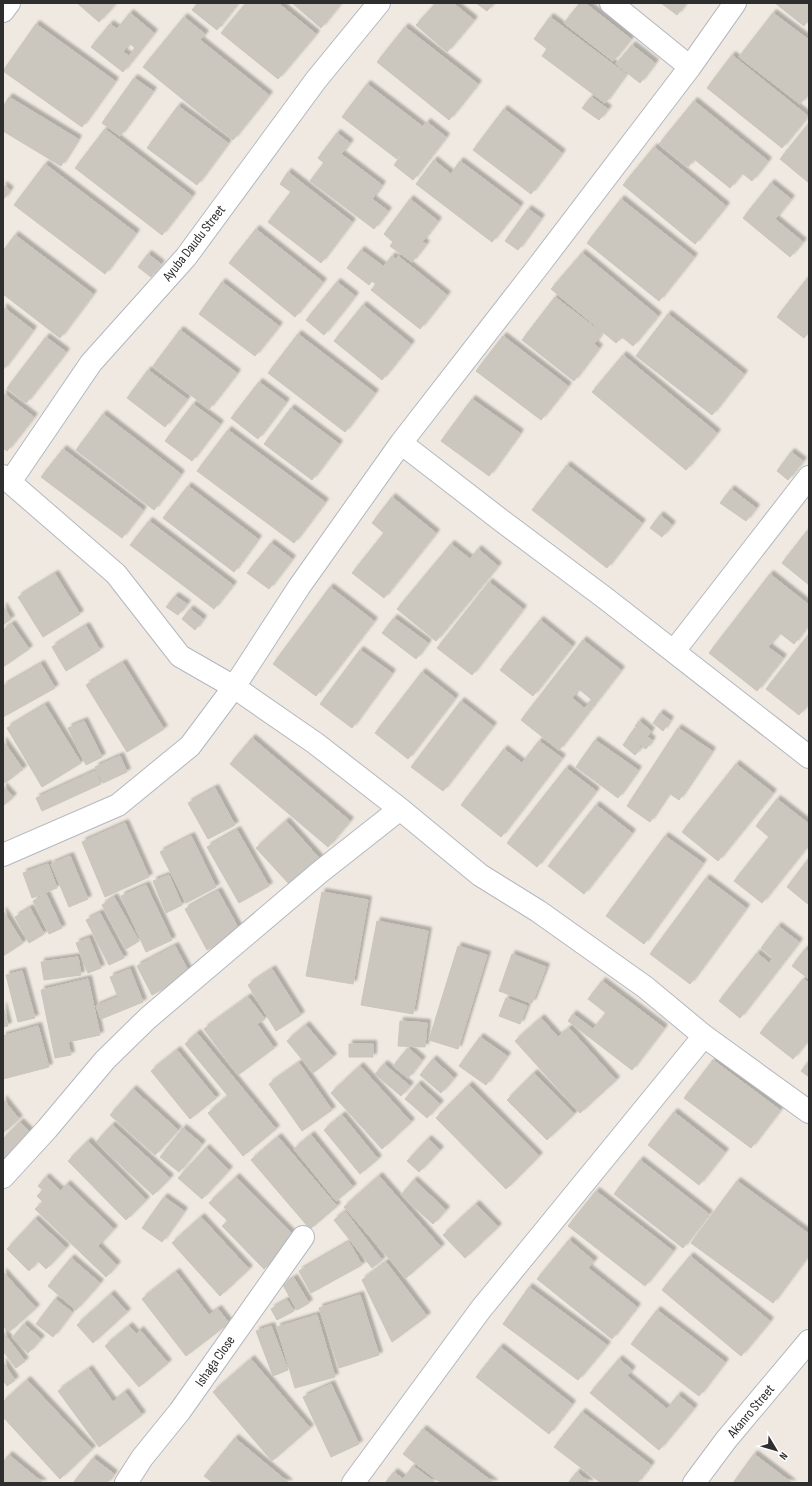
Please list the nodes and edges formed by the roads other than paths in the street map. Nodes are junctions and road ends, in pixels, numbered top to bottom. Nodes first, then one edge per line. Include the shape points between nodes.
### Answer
1 (9, 3) edge
2 (379, 3) edge
3 (611, 3) edge
4 (735, 3) edge
5 (3, 11) edge
6 (690, 67) junction
7 (400, 443) junction
8 (809, 477) edge
9 (6, 479) edge
10 (674, 651) junction
11 (234, 687) junction
12 (809, 757) edge
13 (400, 809) junction
14 (3, 855) edge
15 (704, 1036) junction
16 (809, 1112) edge
17 (3, 1177) edge
18 (303, 1237) dead end
19 (809, 1341) edge
20 (126, 1483) edge
21 (353, 1483) edge
22 (694, 1483) edge

1 - 5 street
2 - 9 street, Ayuba Daudu Street via 316,80 186,257 90,363
3 - 6 street
4 - 6 street
6 - 7 street
7 - 10 street
7 - 11 street via 298,587
8 - 10 street
9 - 11 street via 116,574 180,656
10 - 12 street
11 - 13 street via 315,743
11 - 14 street via 190,746 118,805
13 - 15 street via 480,876 538,911 645,987
13 - 17 street via 320,872 148,1018 104,1060
15 - 16 street
15 - 21 street via 481,1309
18 - 20 street, Ishaga Close
19 - 22 street, Akanro Street via 726,1440

